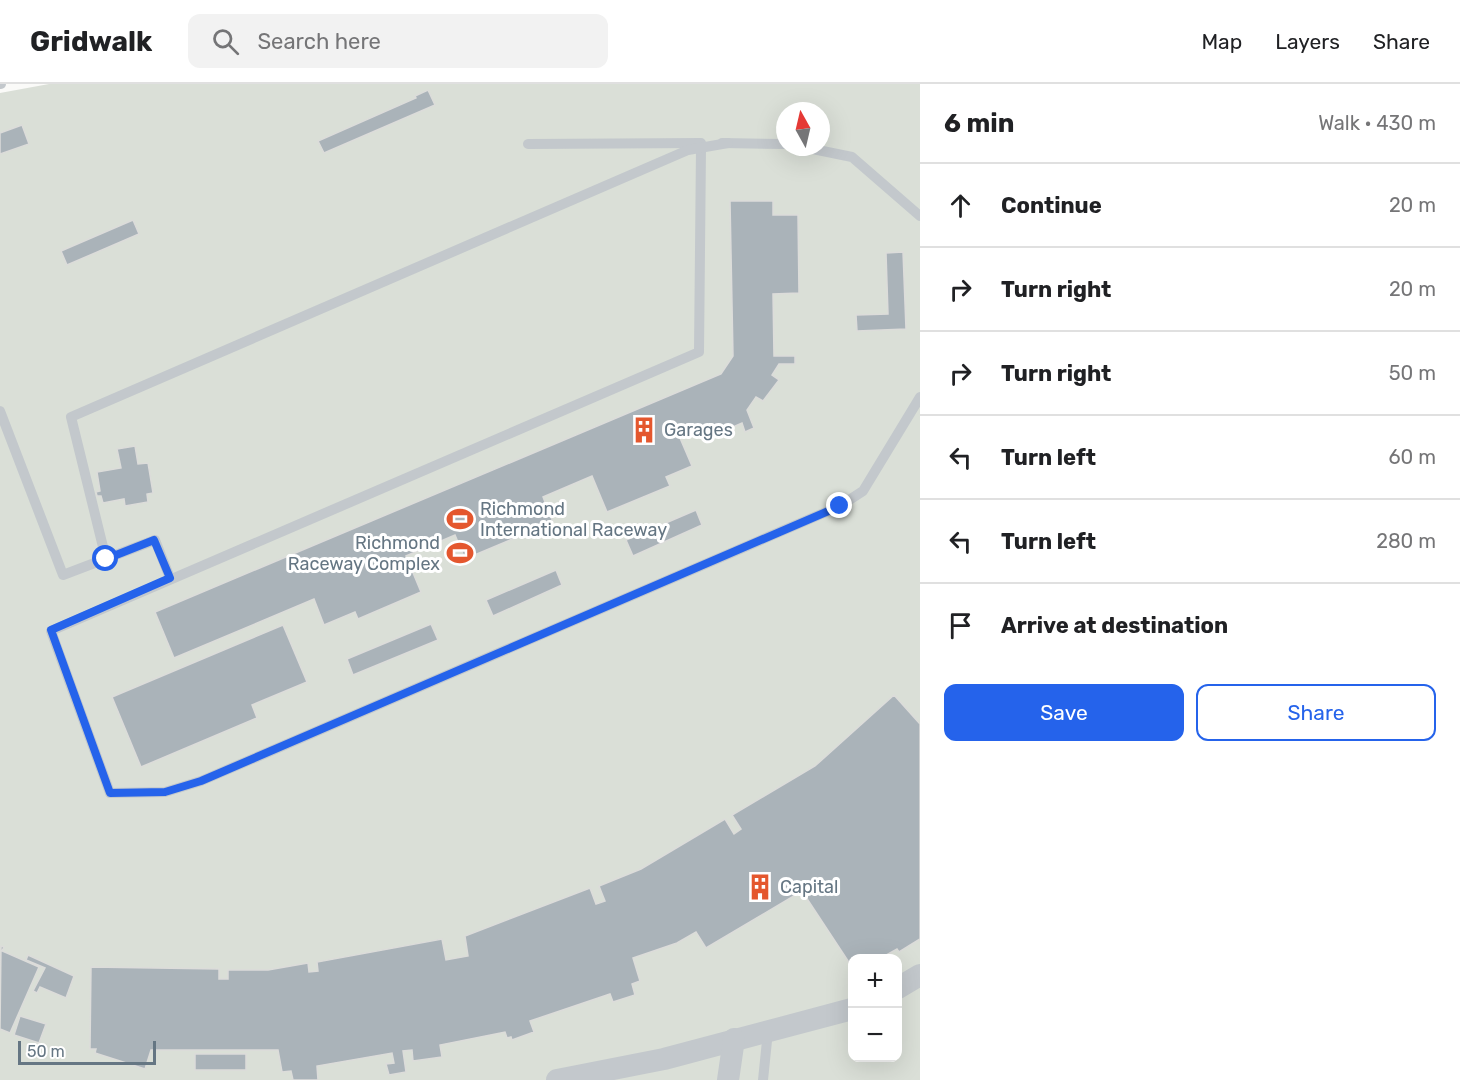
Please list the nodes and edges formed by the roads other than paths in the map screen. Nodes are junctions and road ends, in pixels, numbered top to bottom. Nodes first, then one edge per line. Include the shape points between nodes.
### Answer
1 (728, 143) junction
2 (528, 144) dead end
3 (776, 144) edge
4 (701, 148) junction
5 (830, 153) edge
6 (920, 216) edge
7 (920, 397) edge
8 (916, 410) edge
9 (0, 411) edge
10 (106, 559) junction
11 (170, 578) junction
12 (920, 975) edge
13 (902, 984) edge
14 (848, 1010) edge
15 (768, 1030) junction
16 (734, 1039) junction
17 (557, 1080) edge
18 (728, 1080) edge
19 (763, 1080) edge

1 - 2 lane
1 - 3 lane
1 - 4 lane
4 - 10 lane via 688,150 71,417
4 - 11 lane via 699,352
5 - 6 lane via 852,157
7 - 8 lane
8 - 11 lane via 863,491 840,506 201,781 165,792 110,793 51,630
9 - 10 lane via 63,575
10 - 11 lane via 154,540
12 - 13 street
14 - 15 street
15 - 16 street
15 - 19 lane
16 - 17 street via 664,1059
16 - 18 street

